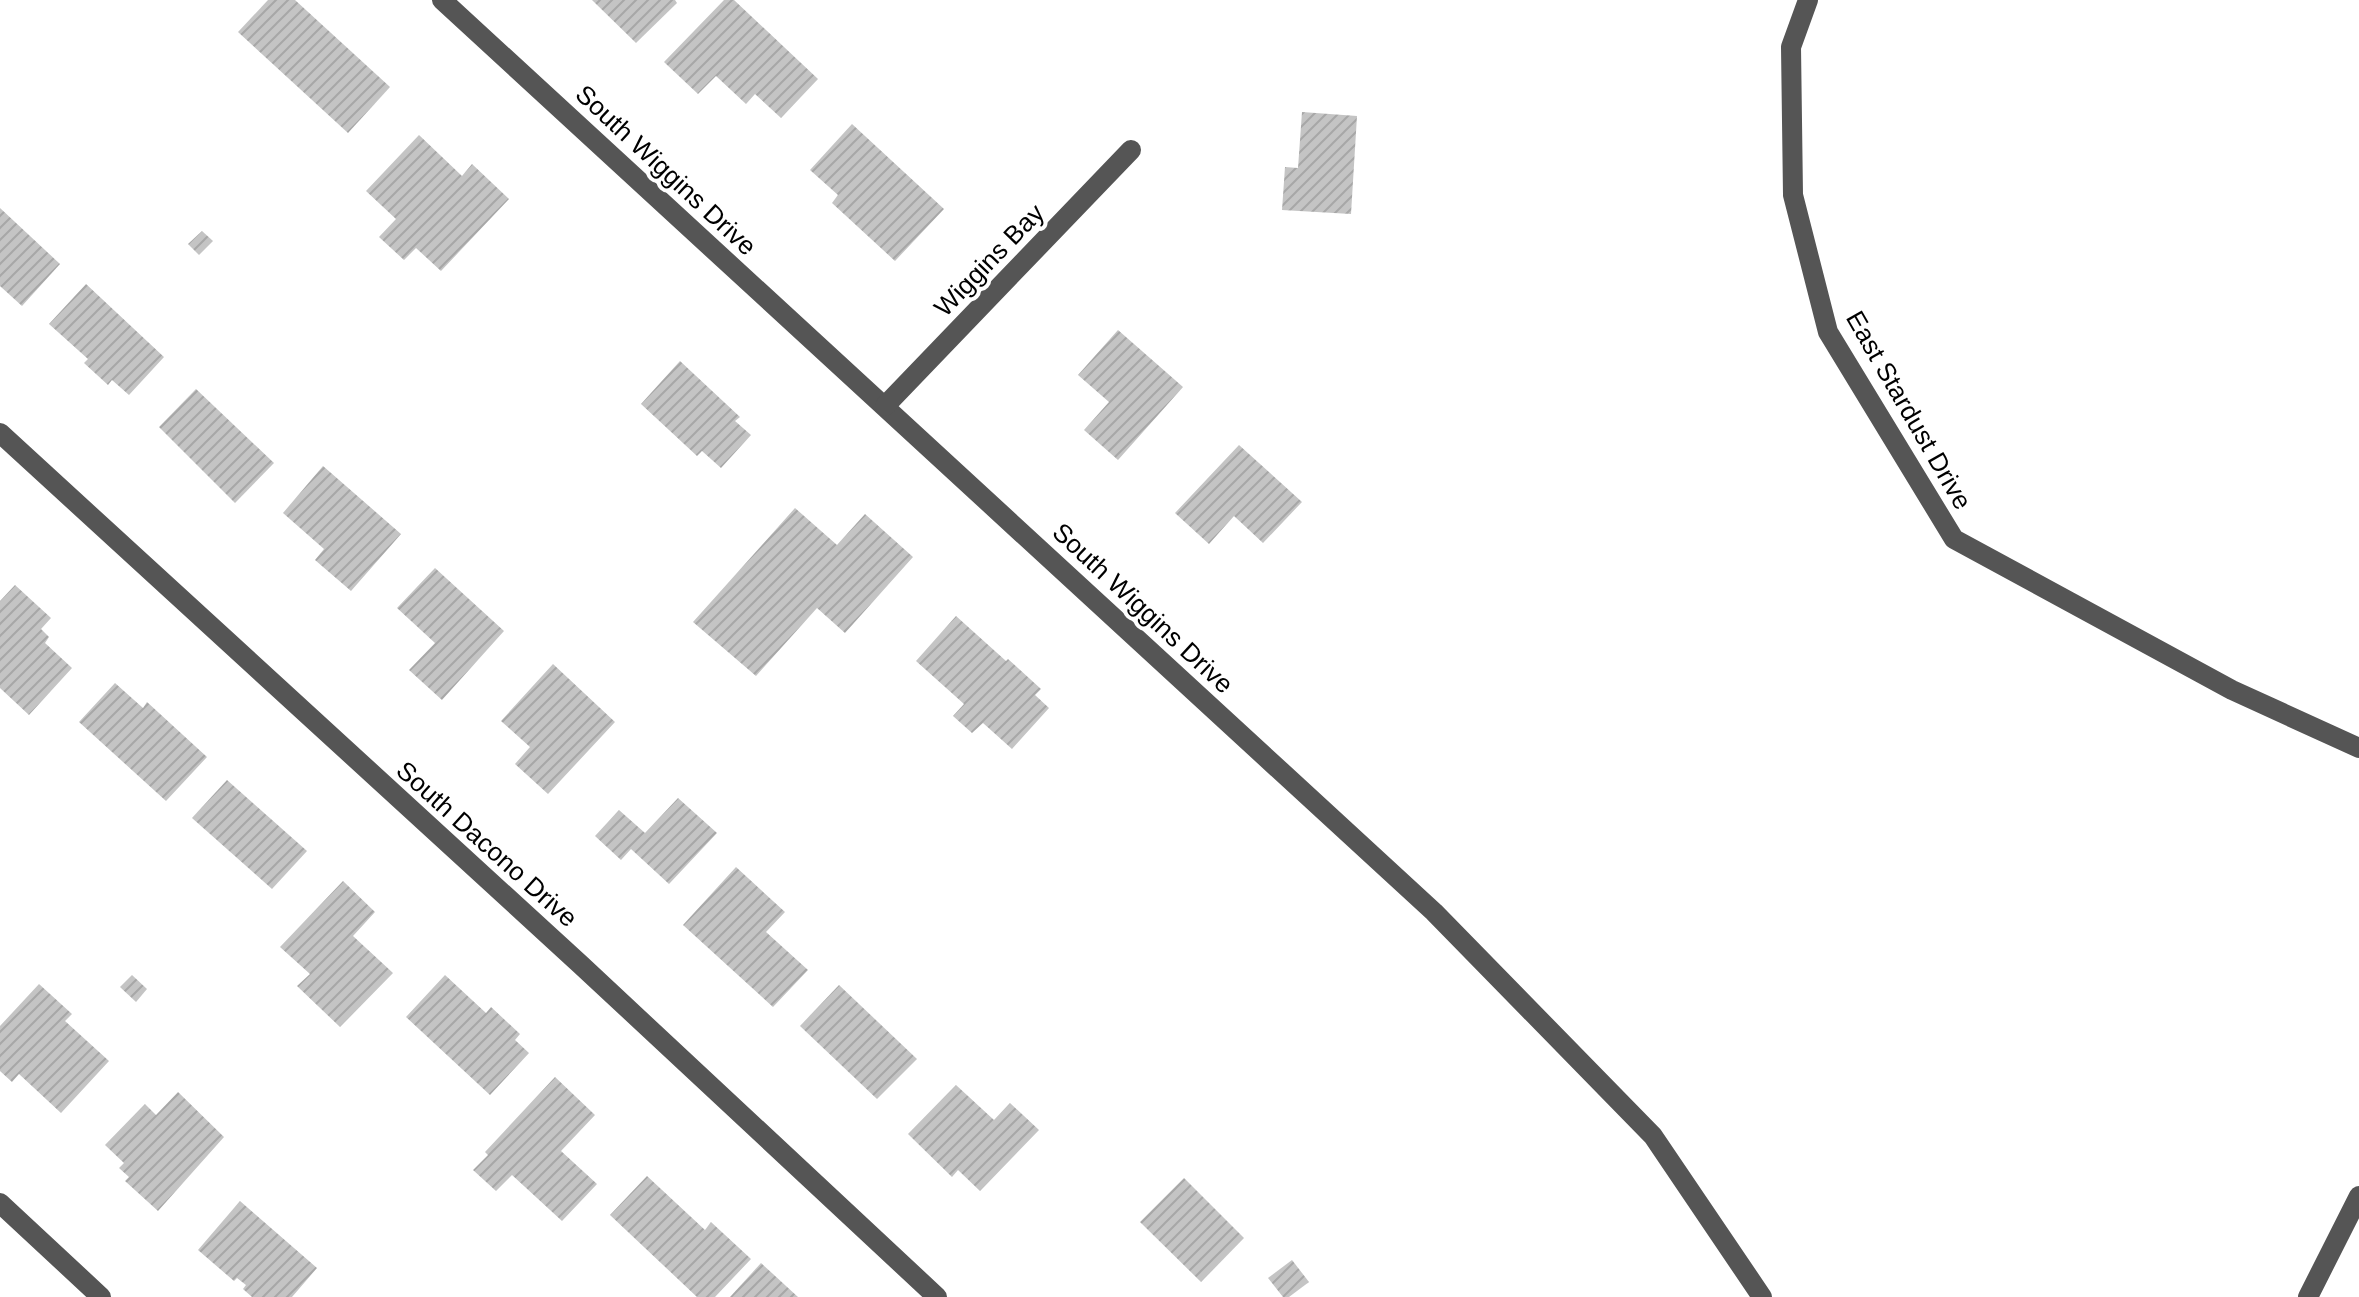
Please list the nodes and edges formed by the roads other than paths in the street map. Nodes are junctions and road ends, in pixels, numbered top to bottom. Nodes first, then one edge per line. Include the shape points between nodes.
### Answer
1 (442, 0) edge
2 (1808, 0) edge
3 (1131, 150) dead end
4 (885, 406) junction
5 (0, 433) edge
6 (2359, 748) edge
7 (2359, 1196) edge
8 (0, 1203) edge
9 (101, 1297) edge
10 (937, 1297) edge
11 (1762, 1297) edge
12 (2308, 1297) edge

1 - 4 street, South Wiggins Drive
2 - 6 street, East Stardust Drive via 1791,47 1793,195 1828,332 1954,539 2232,690
3 - 4 street, Wiggins Bay
4 - 11 street, South Wiggins Drive via 1434,912 1653,1136
5 - 10 street, South Dacono Drive
7 - 12 street
8 - 9 street

